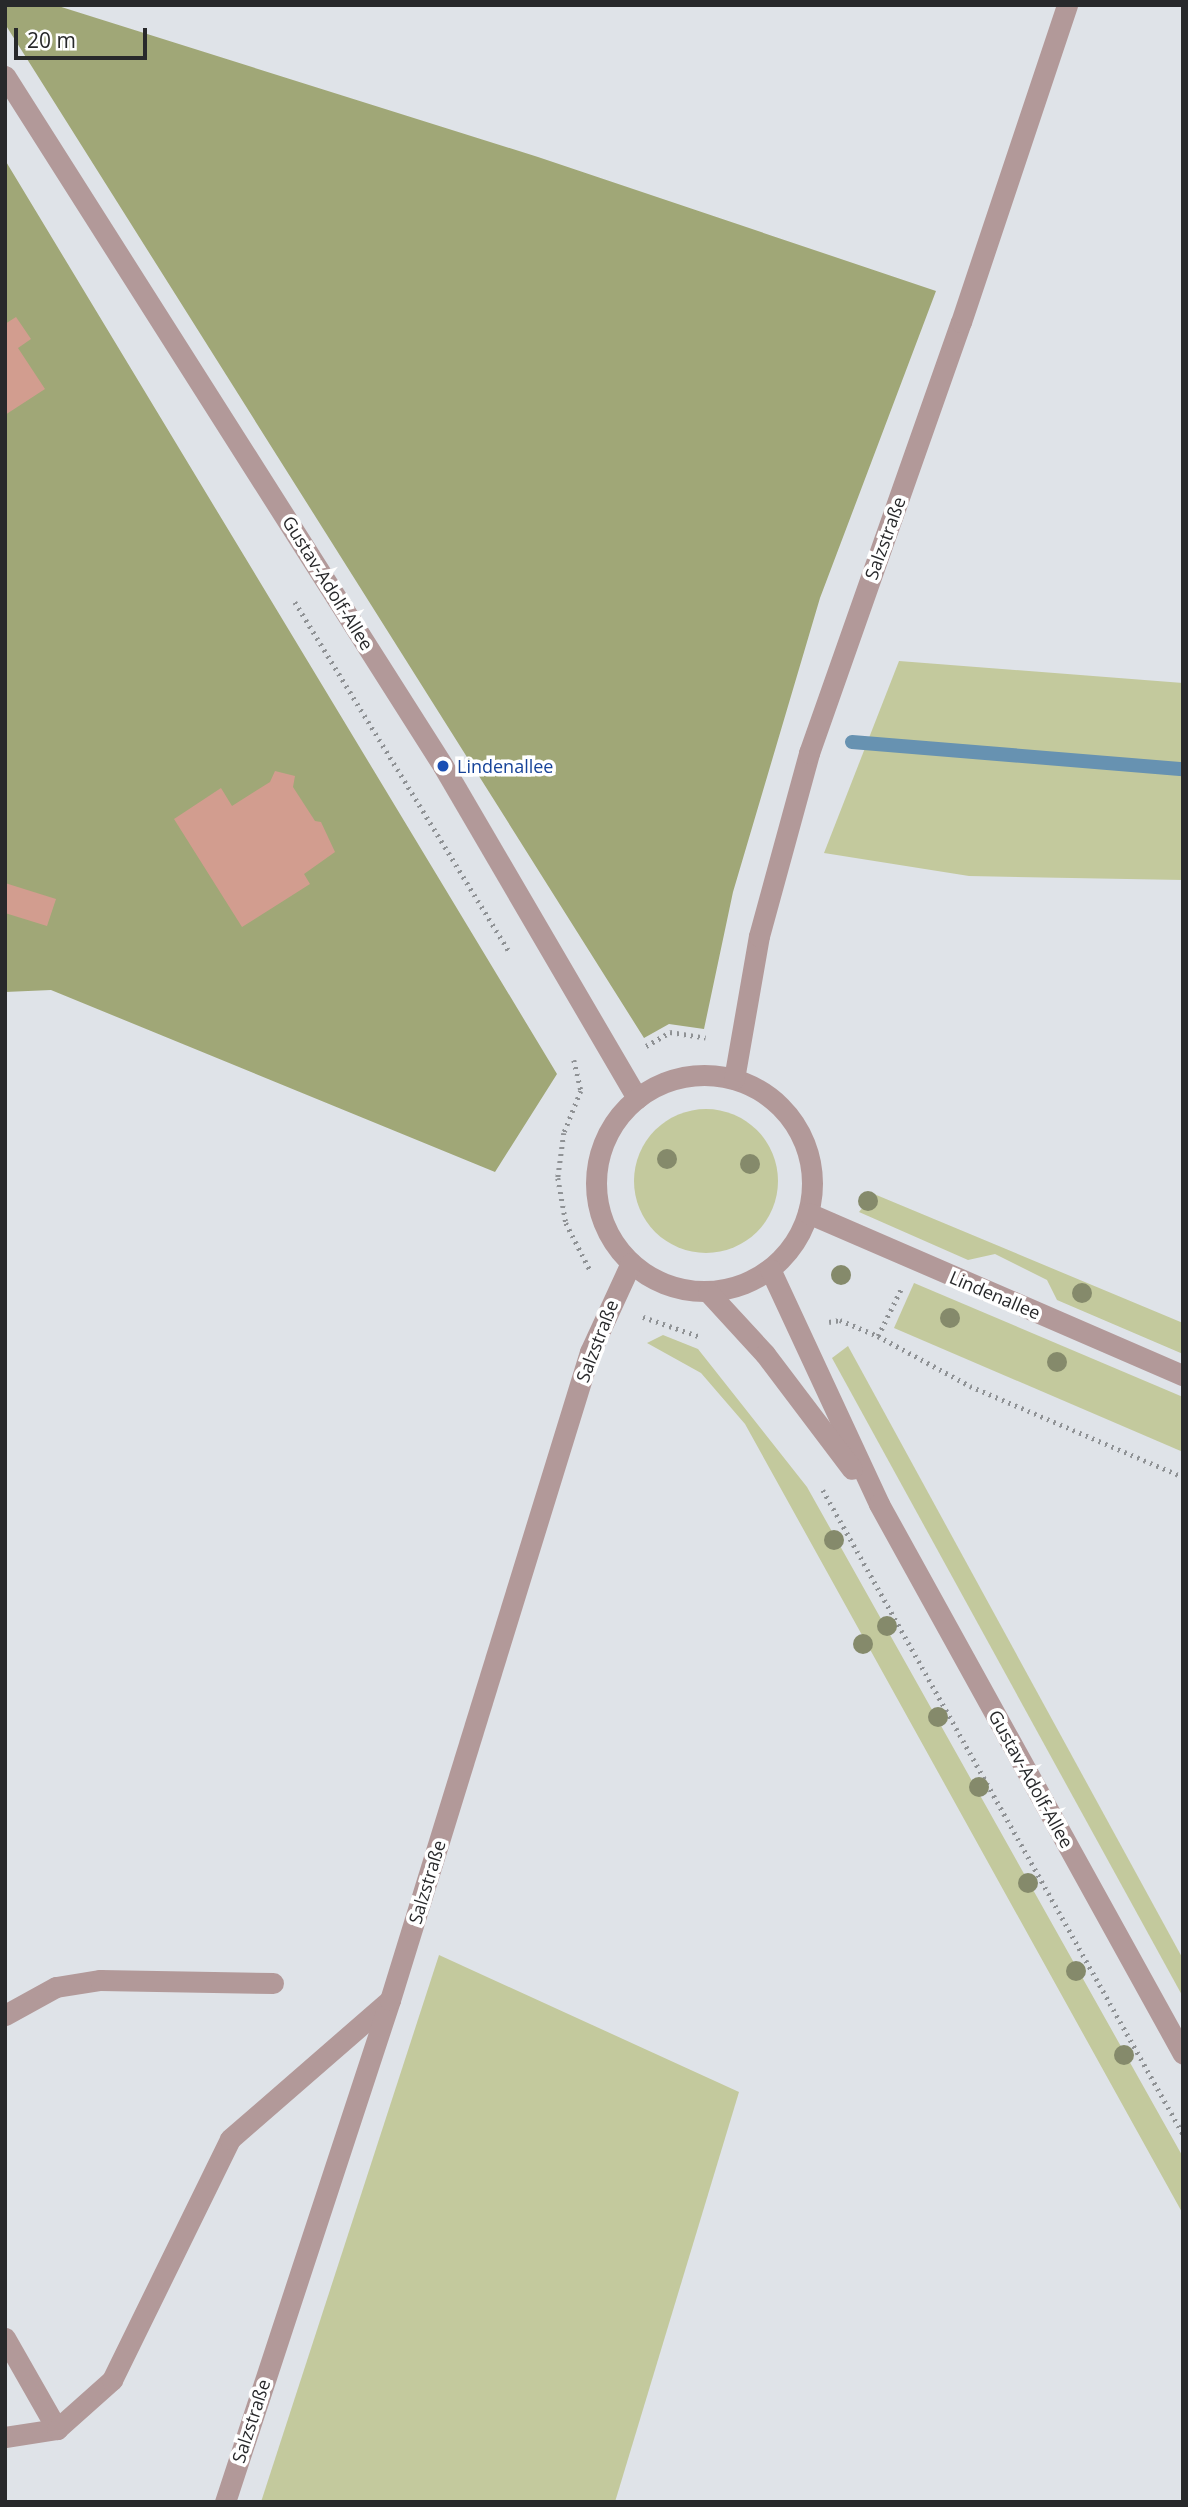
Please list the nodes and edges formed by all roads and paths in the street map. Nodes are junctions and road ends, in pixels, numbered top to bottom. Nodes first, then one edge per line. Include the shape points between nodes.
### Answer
1 (1067, 5) edge
2 (5, 76) edge
3 (290, 594) dead end
4 (515, 962) dead end
5 (709, 1039) dead end
6 (573, 1057) dead end
7 (617, 1062) junction
8 (734, 1079) junction
9 (637, 1098) junction
10 (808, 1213) junction
11 (916, 1260) junction
12 (631, 1263) junction
13 (771, 1269) junction
14 (708, 1292) junction
15 (613, 1299) junction
16 (706, 1340) dead end
17 (1183, 1375) edge
18 (1183, 1477) edge
19 (820, 1485) dead end
20 (879, 1504) junction
21 (273, 1983) dead end
22 (390, 2000) junction
23 (5, 2015) edge
24 (1183, 2054) edge
25 (1183, 2134) edge
26 (5, 2338) edge
27 (57, 2429) junction
28 (5, 2437) edge
29 (225, 2502) edge

1 - 8 street, Salzstraße via 971,296 809,752 759,936
2 - 7 street, Gustav-Adolf-Allee via 443,766
3 - 4 path
5 - 7 path via 670,1032
6 - 15 path via 581,1091 564,1133 560,1189 566,1223 584,1264
7 - 9 street, Gustav-Adolf-Allee
8 - 9 street via 700,1075 667,1081
8 - 10 street via 765,1093 790,1117 806,1146 812,1179
9 - 12 street via 614,1123 600,1153 596,1187 602,1221
10 - 11 street, Lindenallee
10 - 13 street via 794,1244
11 - 17 street, Lindenallee
11 - 18 path via 878,1335 970,1386
12 - 14 street via 674,1288
12 - 15 street, Salzstraße
13 - 14 street via 741,1285
13 - 20 street, Gustav-Adolf-Allee
14 - 20 street, Gustav-Adolf-Allee via 765,1354
15 - 16 path via 652,1322
15 - 22 street, Salzstraße via 586,1365
19 - 25 path
20 - 24 street, Gustav-Adolf-Allee
21 - 23 street via 211,1978 100,1980 56,1987
22 - 27 street via 230,2139 112,2380
22 - 29 street, Salzstraße
26 - 27 street
27 - 28 street

